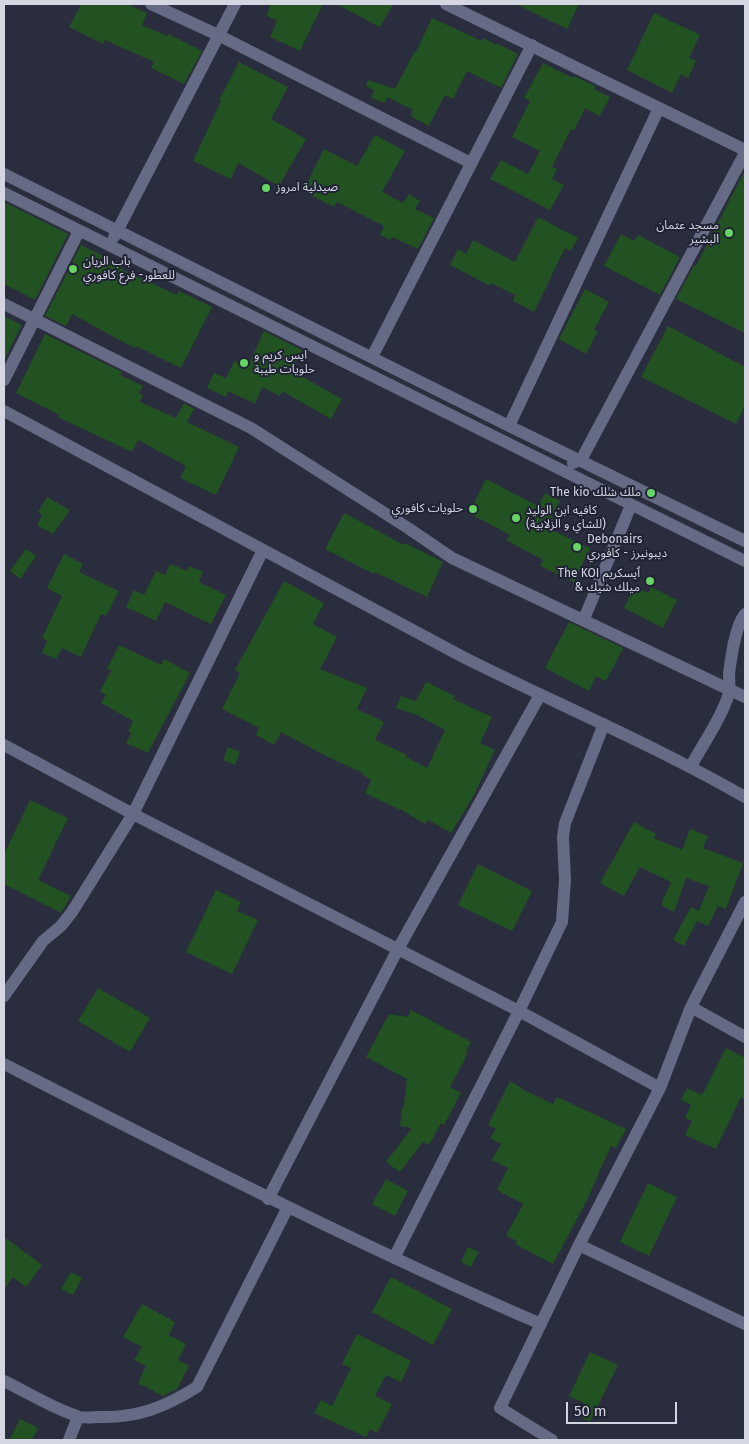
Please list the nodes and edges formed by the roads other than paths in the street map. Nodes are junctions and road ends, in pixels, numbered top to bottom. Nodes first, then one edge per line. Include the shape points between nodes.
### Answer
1 (151, 4) edge
2 (234, 4) edge
3 (446, 4) edge
4 (218, 36) junction
5 (532, 45) junction
6 (659, 108) junction
7 (745, 151) edge
8 (471, 163) junction
9 (4, 174) edge
10 (4, 193) edge
11 (118, 230) junction
12 (79, 231) junction
13 (110, 245) junction
14 (4, 304) edge
15 (35, 320) junction
16 (372, 357) junction
17 (4, 380) edge
18 (4, 411) edge
19 (509, 426) junction
20 (581, 460) junction
21 (556, 468) junction
22 (632, 506) junction
23 (745, 541) edge
24 (263, 550) junction
25 (745, 561) edge
26 (745, 614) edge
27 (584, 619) junction
28 (730, 690) junction
29 (540, 695) junction
30 (745, 697) edge
31 (604, 724) junction
32 (4, 745) edge
33 (691, 766) junction
34 (745, 797) edge
35 (133, 814) junction
36 (745, 902) edge
37 (398, 949) junction
38 (4, 996) edge
39 (691, 1007) junction
40 (519, 1011) junction
41 (745, 1037) edge
42 (4, 1064) edge
43 (660, 1088) junction
44 (268, 1198) junction
45 (288, 1207) junction
46 (579, 1245) junction
47 (394, 1258) junction
48 (541, 1324) junction
49 (745, 1324) edge
50 (4, 1381) edge
51 (78, 1417) junction
52 (68, 1440) edge
53 (552, 1440) edge

1 - 4 street
2 - 4 street
3 - 5 street
4 - 8 street
4 - 11 street
5 - 6 street
5 - 8 street
6 - 7 street
6 - 19 street
7 - 20 street
8 - 16 street
9 - 11 street
10 - 12 street
11 - 13 street
11 - 16 street
12 - 13 street
12 - 15 street
13 - 21 street
14 - 15 street
15 - 17 street
15 - 27 street via 251,428 452,558
16 - 19 street
18 - 24 street
19 - 20 street
20 - 21 street
20 - 23 street
21 - 22 street
22 - 25 street
22 - 27 street
24 - 29 street
24 - 35 street
26 - 28 street via 730,662
27 - 28 street
28 - 30 street
28 - 33 street
29 - 31 street
29 - 37 street
31 - 33 street
31 - 40 street via 565,823 562,922
32 - 35 street
33 - 34 street
35 - 37 street
35 - 38 street via 72,912 43,941
36 - 39 street
37 - 40 street
37 - 44 street
39 - 41 street
39 - 43 street
40 - 43 street
40 - 47 street
42 - 44 street
43 - 46 street
44 - 45 street
45 - 47 street
45 - 51 street via 198,1387 146,1412 109,1418
46 - 48 street
46 - 49 street
47 - 48 street
48 - 53 street via 500,1408
50 - 51 street
51 - 52 street

